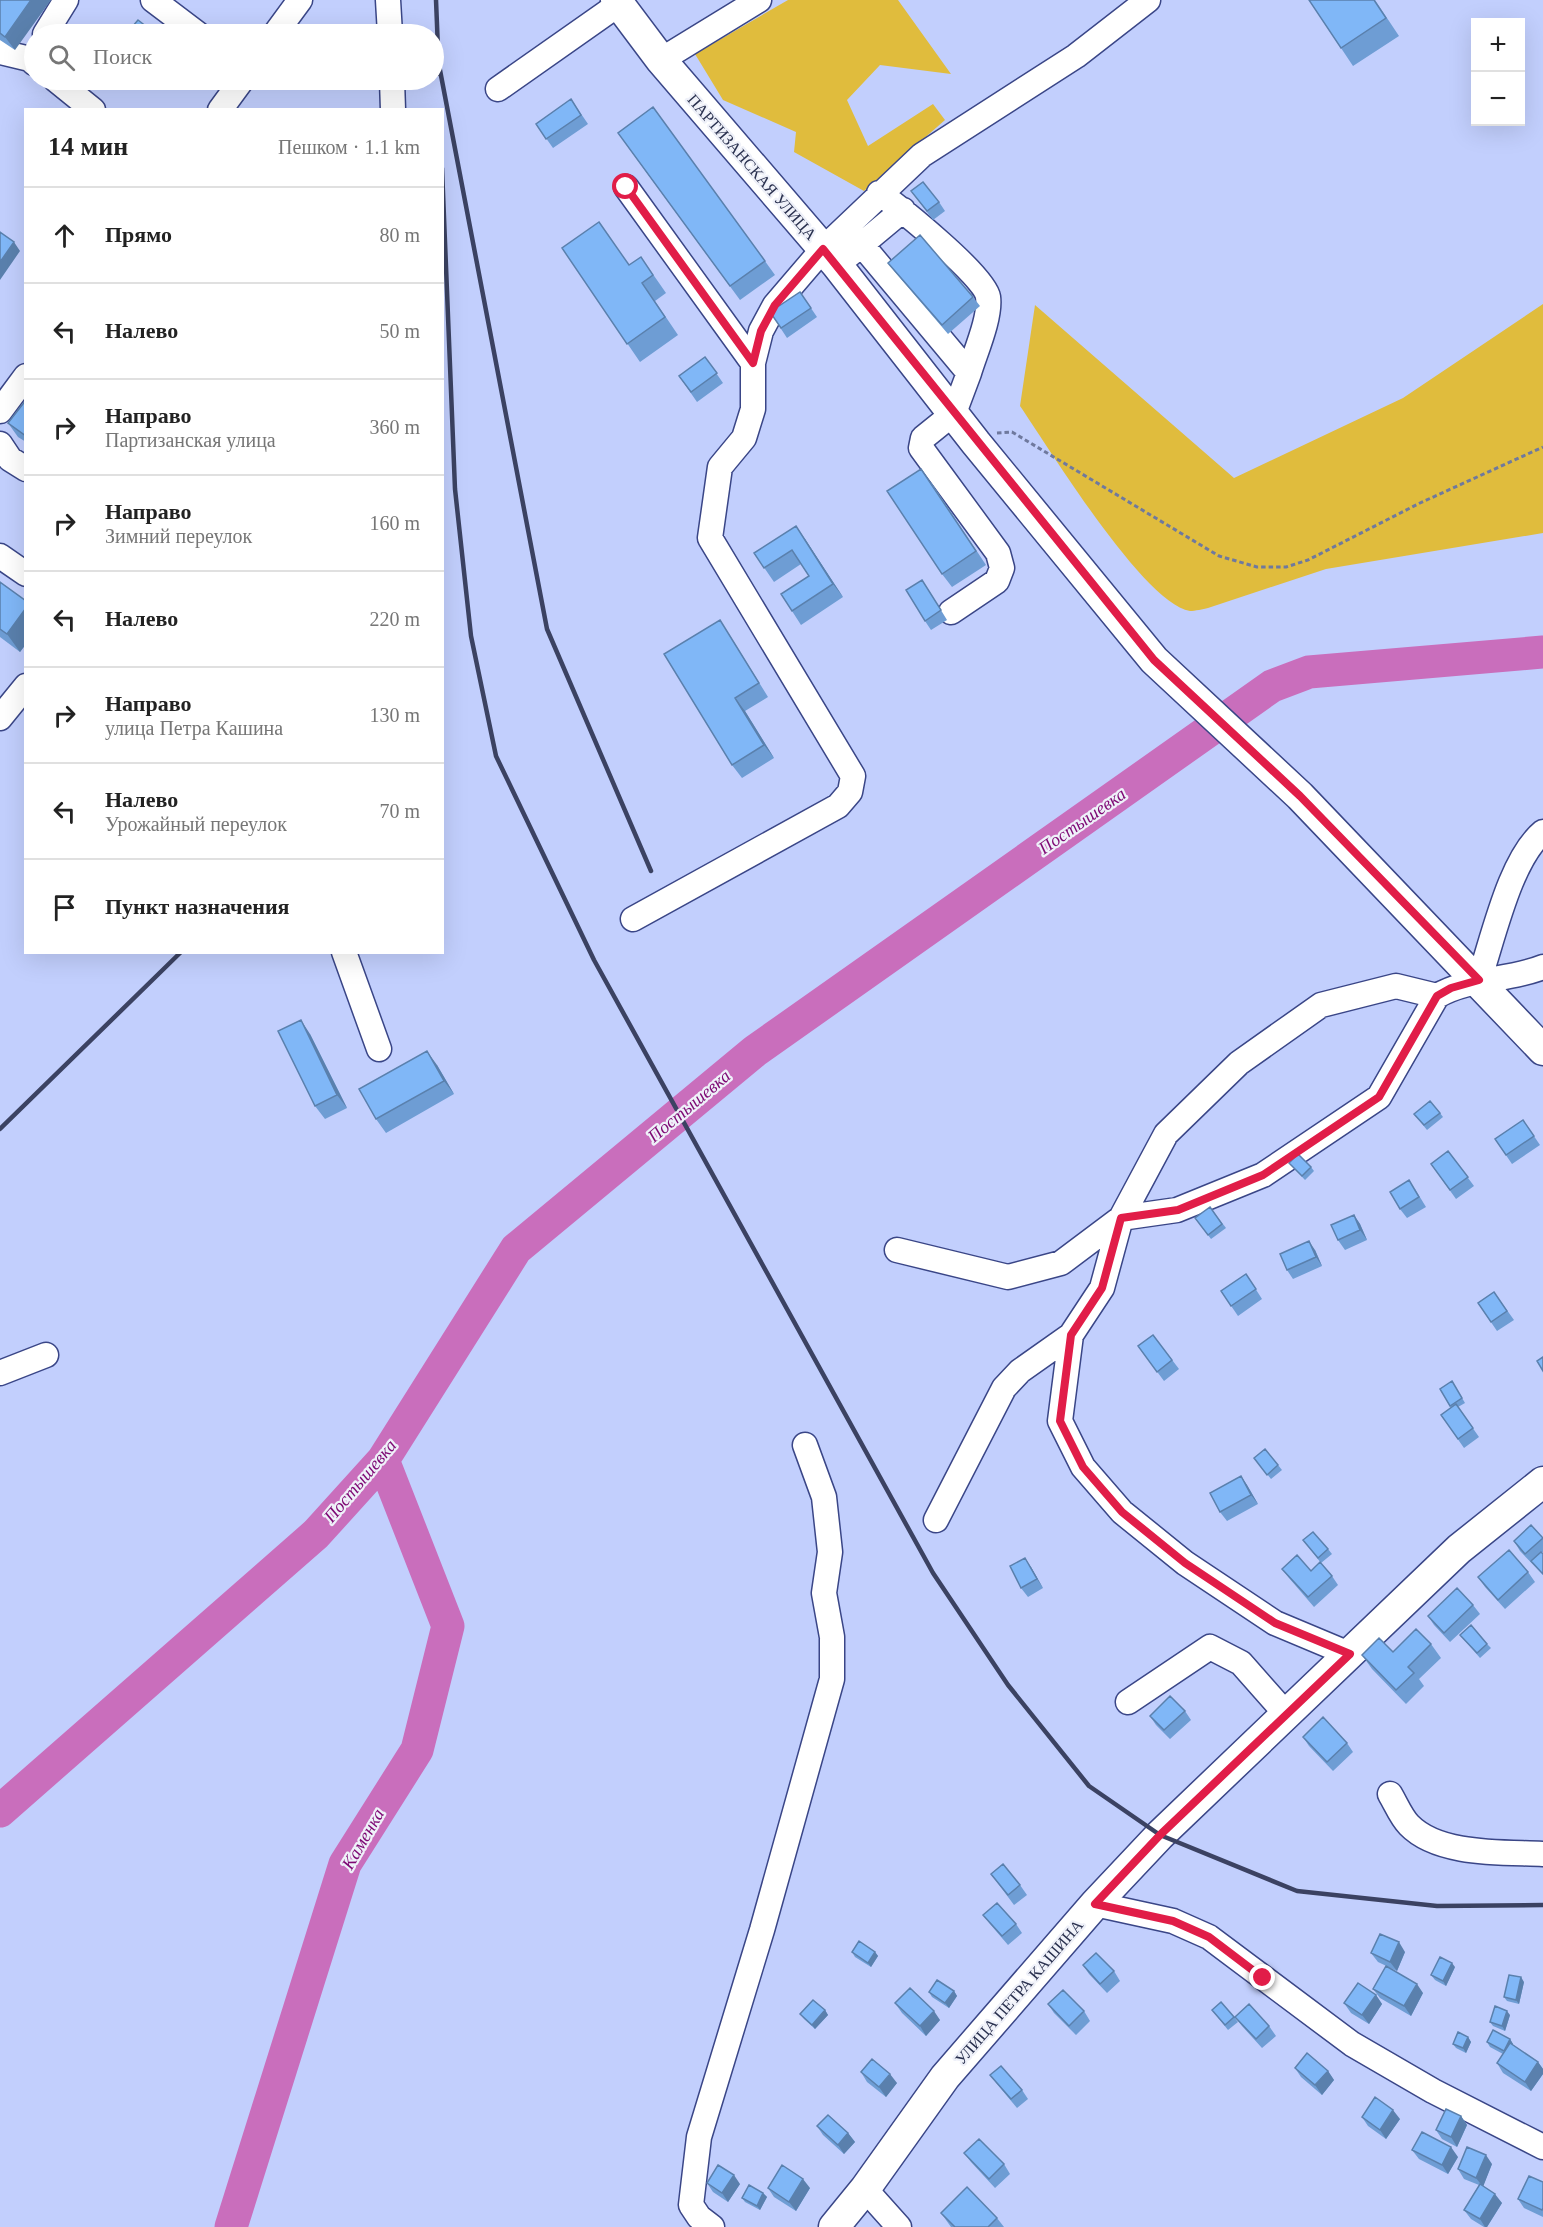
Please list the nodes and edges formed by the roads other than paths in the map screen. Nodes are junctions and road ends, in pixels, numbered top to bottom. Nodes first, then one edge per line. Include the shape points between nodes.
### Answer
1 (66, 0) edge
2 (153, 0) edge
3 (300, 0) edge
4 (388, 0) edge
5 (759, 0) edge
6 (1149, 0) edge
7 (618, 2) edge
8 (51, 24) edge
9 (185, 24) edge
10 (282, 24) edge
11 (389, 24) edge
12 (0, 52) edge
13 (24, 56) edge
14 (661, 60) junction
15 (498, 88) dead end
16 (68, 90) edge
17 (235, 90) edge
18 (392, 90) edge
19 (91, 108) edge
20 (221, 108) edge
21 (393, 108) edge
22 (626, 187) dead end
23 (879, 193) junction
24 (903, 210) junction
25 (861, 245) junction
26 (830, 257) junction
27 (753, 363) junction
28 (969, 373) junction
29 (24, 379) edge
30 (0, 411) edge
31 (954, 413) junction
32 (0, 444) edge
33 (24, 469) edge
34 (0, 555) edge
35 (24, 573) edge
36 (951, 612) dead end
37 (24, 688) edge
38 (0, 718) edge
39 (1543, 832) edge
40 (633, 919) dead end
41 (345, 954) edge
42 (1542, 968) edge
43 (1479, 980) junction
44 (1437, 996) junction
45 (379, 1049) dead end
46 (1543, 1050) edge
47 (1121, 1218) junction
48 (897, 1250) dead end
49 (1071, 1335) junction
50 (46, 1355) dead end
51 (0, 1373) edge
52 (805, 1445) dead end
53 (1543, 1482) edge
54 (936, 1520) dead end
55 (1350, 1654) junction
56 (1128, 1702) dead end
57 (1287, 1715) junction
58 (1390, 1794) dead end
59 (1543, 1854) edge
60 (1095, 1904) junction
61 (1543, 2147) edge
62 (865, 2189) junction
63 (712, 2227) edge
64 (834, 2227) edge
65 (899, 2227) edge

1 - 8 street
2 - 9 street
3 - 10 street
4 - 11 street
5 - 14 street
6 - 23 street via 1076,56 922,155
7 - 14 main road, ПАРТИЗАНСКАЯ УЛИЦА
7 - 15 street
12 - 13 street
14 - 26 main road, ПАРТИЗАНСКАЯ УЛИЦА
16 - 19 street
17 - 20 street
18 - 21 street
22 - 27 street
23 - 24 street
23 - 26 street
24 - 25 street
24 - 28 street via 984,284 988,307
25 - 26 street
25 - 28 street
26 - 27 street via 775,305 761,331
26 - 31 main road, ПАРТИЗАНСКАЯ УЛИЦА
27 - 40 street via 753,409 744,438 720,467 710,538 853,776 850,792 838,806
28 - 31 street
29 - 30 street
31 - 36 street via 923,438 921,448 998,553 1002,568 997,581
31 - 43 main road, ПАРТИЗАНСКАЯ УЛИЦА via 1154,660 1300,796
32 - 33 street via 10,459
34 - 35 street
37 - 38 street
39 - 43 street via 1532,841 1517,867
41 - 45 street
42 - 43 street
43 - 44 street
43 - 46 main road, ПАРТИЗАНСКАЯ УЛИЦА
44 - 47 street via 1379,1097 1263,1175 1178,1210
44 - 47 street via 1396,986 1321,1005 1239,1063 1166,1134
47 - 48 street via 1061,1263 1008,1276
47 - 49 street via 1102,1288
49 - 54 street via 1020,1371 1004,1388
49 - 55 street via 1060,1421 1083,1467 1122,1512 1185,1563 1275,1623
50 - 51 street
52 - 63 street via 824,1497 830,1552 825,1593 832,1637 832,1679 699,2137 692,2205
53 - 55 main road, УЛИЦА ПЕТРА КАШИНА via 1459,1549
55 - 57 main road, УЛИЦА ПЕТРА КАШИНА
56 - 57 street via 1210,1647 1241,1663
57 - 60 main road, УЛИЦА ПЕТРА КАШИНА via 1160,1835
58 - 59 street via 1410,1826 1436,1842 1471,1851
60 - 61 street via 1173,1921 1209,1937 1352,2044
60 - 62 main road, УЛИЦА ПЕТРА КАШИНА via 945,2077
62 - 64 main road, УЛИЦА ПЕТРА КАШИНА
62 - 65 street

